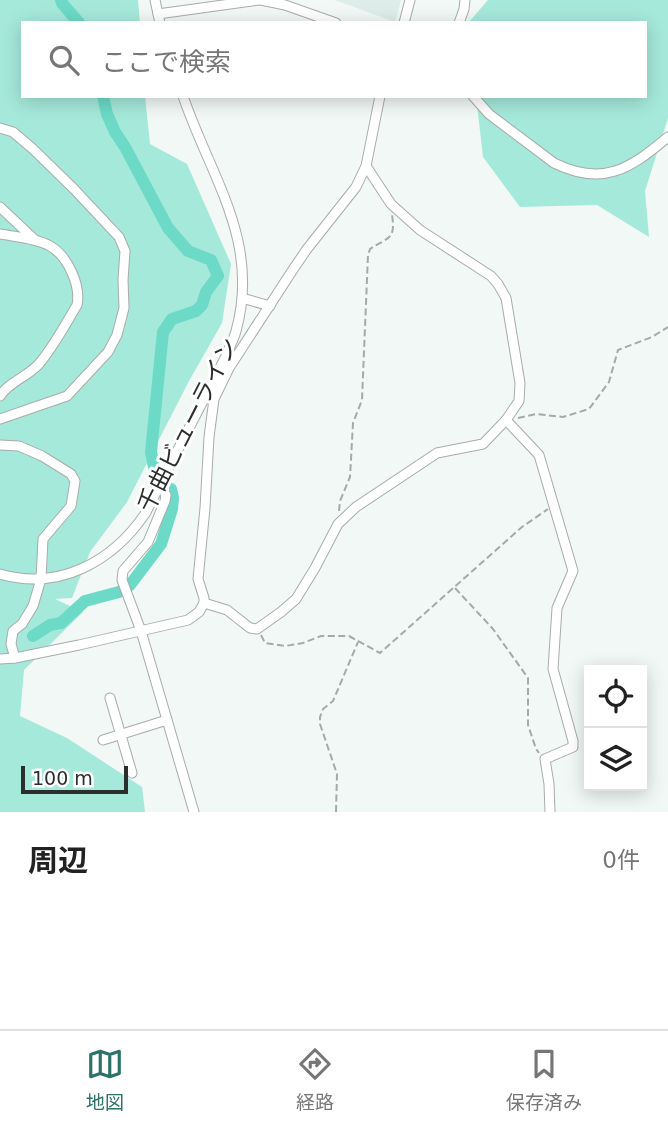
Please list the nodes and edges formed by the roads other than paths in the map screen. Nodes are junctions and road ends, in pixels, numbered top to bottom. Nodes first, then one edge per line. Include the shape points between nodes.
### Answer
1 (155, 0) edge
2 (260, 0) edge
3 (410, 0) edge
4 (465, 0) edge
5 (159, 18) edge
6 (330, 21) edge
7 (405, 21) edge
8 (460, 21) edge
9 (184, 98) edge
10 (380, 98) edge
11 (475, 98) edge
12 (0, 128) edge
13 (668, 137) edge
14 (366, 166) junction
15 (0, 207) edge
16 (0, 234) edge
17 (36, 241) junction
18 (242, 298) junction
19 (270, 306) junction
20 (0, 396) edge
21 (0, 419) edge
22 (506, 420) junction
23 (0, 445) edge
24 (160, 485) junction
25 (0, 574) edge
26 (41, 579) junction
27 (204, 603) junction
28 (141, 631) junction
29 (15, 658) junction
30 (0, 659) edge
31 (110, 698) dead end
32 (167, 720) junction
33 (121, 735) junction
34 (103, 740) dead end
35 (132, 773) dead end
36 (194, 812) edge
37 (550, 812) edge

1 - 5 street
2 - 5 street
2 - 6 street
3 - 7 street
4 - 8 street
9 - 18 street, 千曲ビューライン via 232,217 244,276
10 - 14 street
11 - 13 street via 554,163 591,175 634,163
12 - 21 street via 13,132 50,165 119,237 125,251 124,308 108,352 67,396
14 - 19 street via 356,187
14 - 22 street via 391,204 420,230 491,276 506,298 520,383 519,401
15 - 17 street
16 - 17 street
17 - 20 street via 52,247 68,264 79,295 77,305 44,357
18 - 19 street
18 - 24 street, 千曲ビューライン via 231,344
19 - 27 street via 214,399 198,579
22 - 27 street via 483,444 437,453 356,507 338,524 296,599 257,629
22 - 37 street via 539,455 573,570 557,608 552,669 573,747 545,759
23 - 26 street via 19,446 41,456 75,481 71,506 43,539
24 - 26 street, 千曲ビューライン via 135,530 114,550 72,573
24 - 28 street via 165,501 148,542 123,571 126,595
25 - 26 street, 千曲ビューライン
26 - 29 street via 33,606 13,631
27 - 28 street via 188,620
28 - 29 street
28 - 32 street
29 - 30 street
31 - 33 street
32 - 33 street
32 - 36 street
33 - 34 street
33 - 35 street

